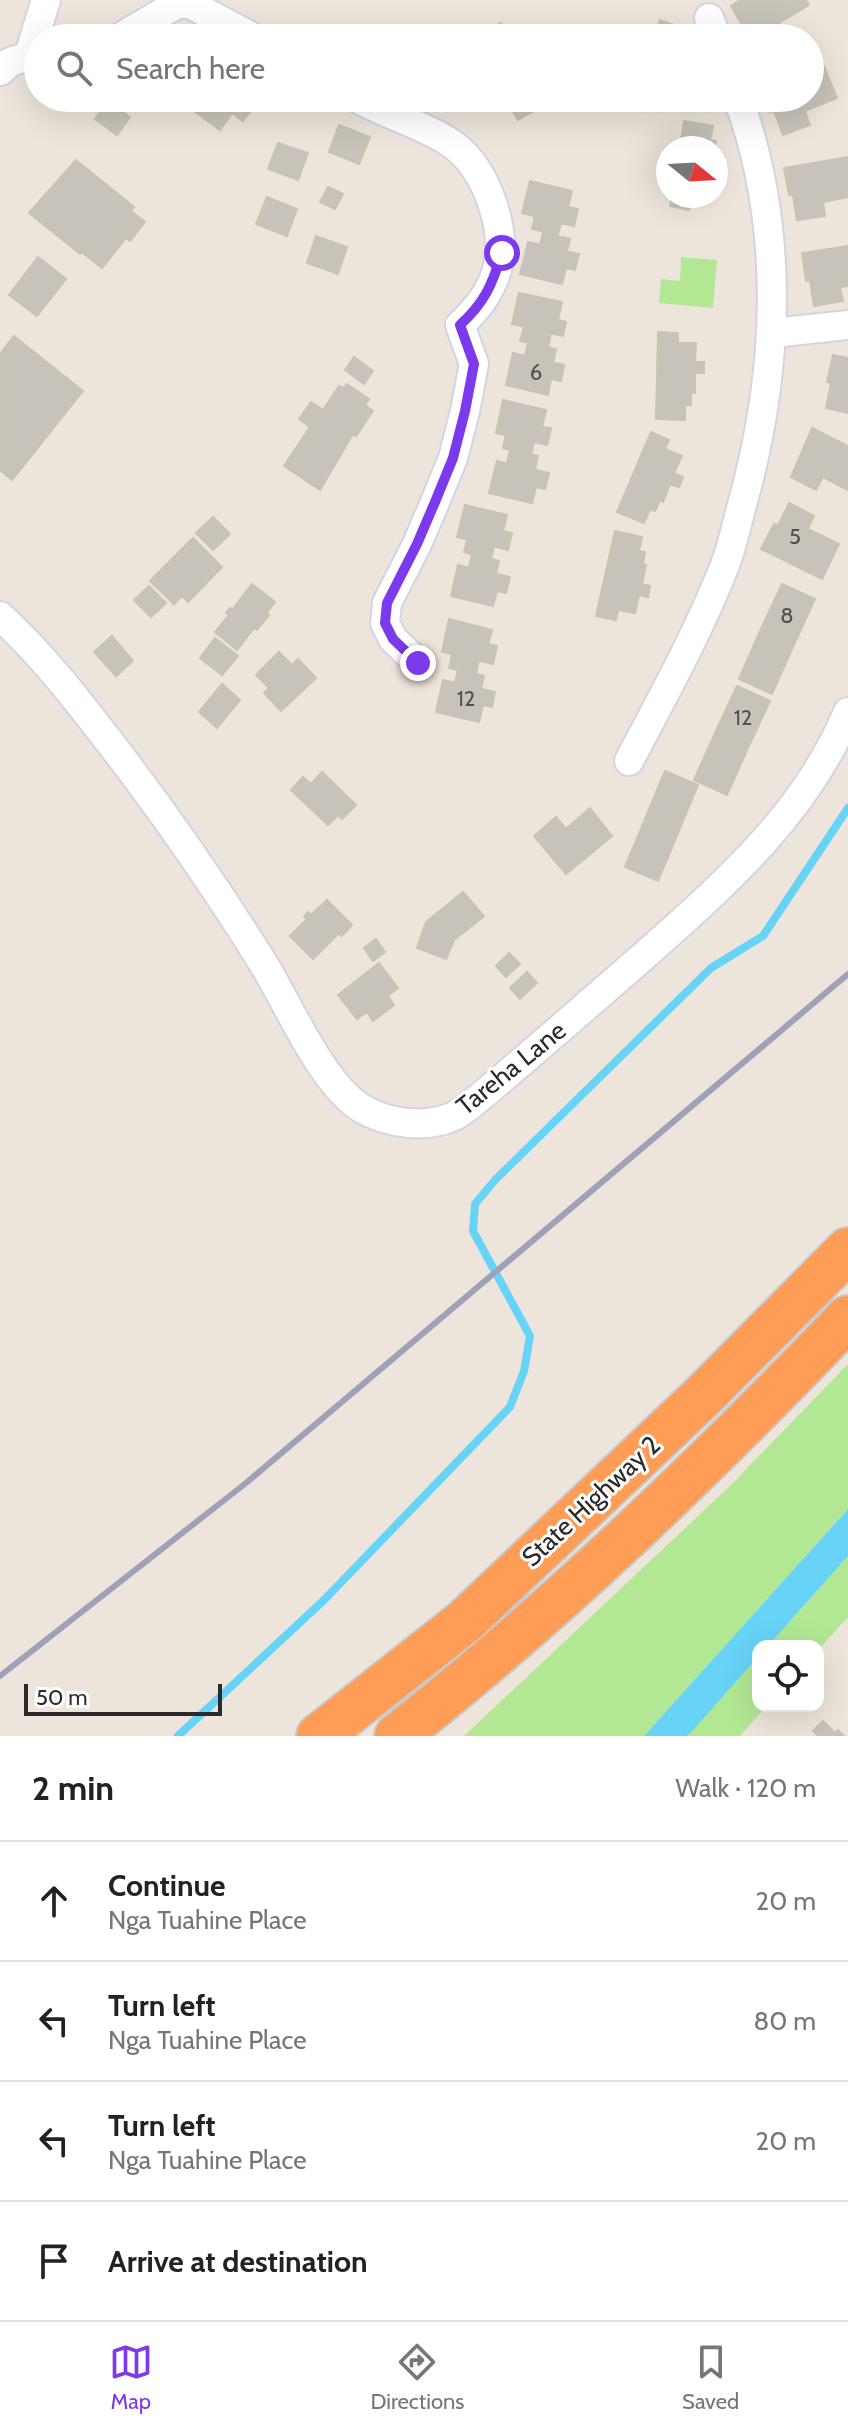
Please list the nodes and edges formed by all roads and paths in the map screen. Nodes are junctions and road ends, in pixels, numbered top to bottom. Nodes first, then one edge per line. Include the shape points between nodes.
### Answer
1 (46, 0) edge
2 (40, 24) edge
3 (143, 24) edge
4 (228, 24) edge
5 (24, 57) edge
6 (0, 71) edge
7 (387, 112) edge
8 (742, 112) edge
9 (848, 325) edge
10 (773, 333) junction
11 (0, 616) edge
12 (418, 663) dead end
13 (848, 712) edge
14 (629, 761) dead end
15 (848, 1250) edge
16 (848, 1318) edge
17 (319, 1736) edge
18 (397, 1736) edge

1 - 2 street
3 - 4 street via 177,4 190,4
5 - 6 street
7 - 12 street via 467,156 485,185 502,253 479,308 460,325 474,364 453,458 387,603 385,623 393,639
8 - 10 street via 767,221
9 - 10 street
10 - 14 street via 758,443 725,567
11 - 13 street, Tareha Lane via 61,678 177,831 264,964 324,1069 357,1105 407,1123 456,1115 479,1098 707,899 780,823 836,741
15 - 17 highway, State Highway 2 via 465,1621
16 - 18 highway, State Highway 2 via 731,1440 485,1667

